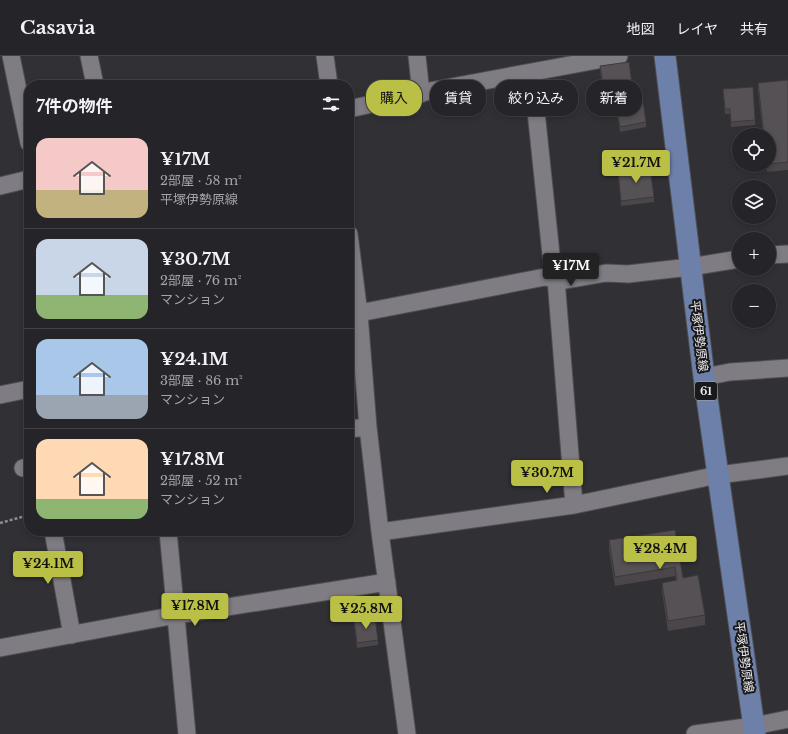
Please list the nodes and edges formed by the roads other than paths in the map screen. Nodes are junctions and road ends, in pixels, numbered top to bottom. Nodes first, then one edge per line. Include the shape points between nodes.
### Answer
1 (11, 56) edge
2 (89, 56) edge
3 (325, 56) edge
4 (417, 56) edge
5 (619, 56) edge
6 (665, 56) edge
7 (532, 73) junction
8 (94, 80) edge
9 (328, 80) edge
10 (420, 80) edge
11 (422, 94) edge
12 (366, 106) edge
13 (354, 109) edge
14 (24, 119) edge
15 (24, 181) edge
16 (0, 186) edge
17 (788, 254) edge
18 (776, 255) edge
19 (732, 260) edge
20 (690, 267) junction
21 (556, 279) junction
22 (354, 315) edge
23 (788, 368) edge
24 (704, 377) junction
25 (24, 390) edge
26 (0, 395) edge
27 (368, 427) junction
28 (354, 428) edge
29 (788, 466) edge
30 (718, 475) junction
31 (574, 504) junction
32 (380, 532) junction
33 (54, 536) edge
34 (168, 536) edge
35 (387, 582) junction
36 (176, 616) junction
37 (72, 634) junction
38 (0, 648) edge
39 (788, 720) edge
40 (755, 730) edge
41 (187, 734) edge
42 (407, 734) edge
43 (702, 734) edge

1 - 14 street
2 - 8 street
3 - 9 street
4 - 10 street
5 - 7 street
6 - 20 main road, 平塚伊勢原線 / 61
7 - 11 street
7 - 21 street via 551,256
12 - 13 street
15 - 16 street
17 - 18 street
19 - 20 street
20 - 21 street
20 - 24 main road, 平塚伊勢原線 / 61
21 - 22 street via 545,277
21 - 31 street
22 - 27 street
23 - 24 street via 730,372
24 - 30 main road, 平塚伊勢原線 / 61
25 - 26 street
27 - 28 street
27 - 32 street
29 - 30 street
30 - 31 street
30 - 40 main road, 平塚伊勢原線 / 61
31 - 32 street
32 - 35 street
33 - 37 street
34 - 36 street
35 - 36 street
35 - 42 street
36 - 37 street
36 - 41 street
37 - 38 street
39 - 40 street
40 - 43 street

